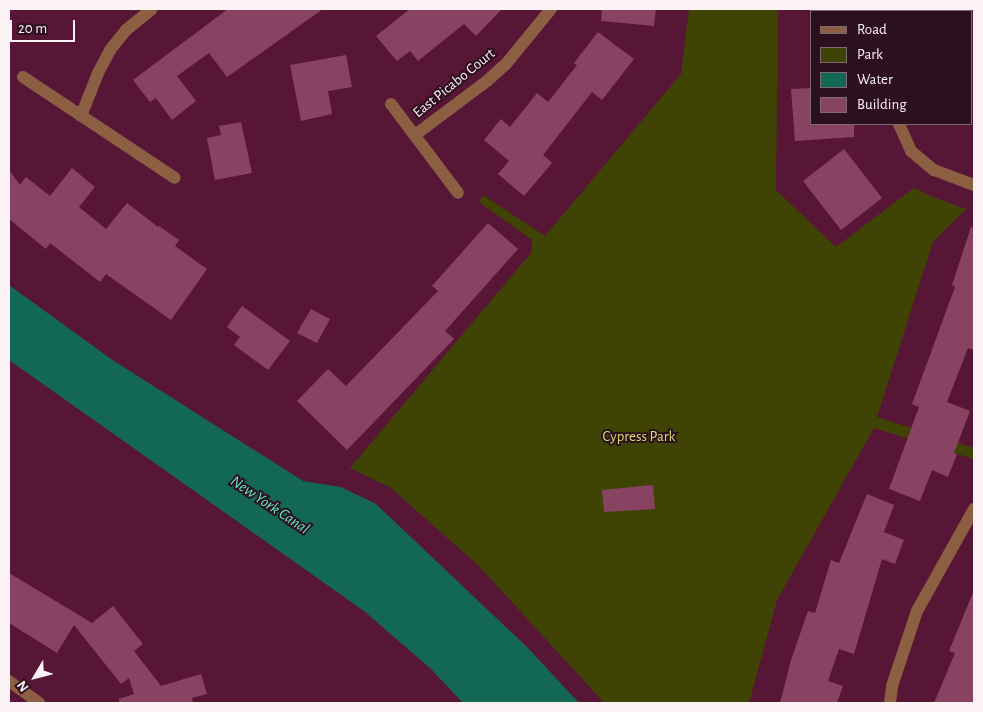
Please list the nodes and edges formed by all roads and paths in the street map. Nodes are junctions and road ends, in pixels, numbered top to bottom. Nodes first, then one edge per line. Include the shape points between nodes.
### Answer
1 (152, 9) edge
2 (551, 9) edge
3 (23, 77) dead end
4 (391, 104) dead end
5 (81, 116) junction
6 (899, 125) edge
7 (415, 135) junction
8 (175, 178) dead end
9 (974, 185) edge
10 (458, 193) dead end
11 (974, 508) edge
12 (9, 681) edge
13 (40, 703) edge
14 (890, 703) edge

1 - 5 street via 126,30 110,50
2 - 7 street, East Picabo Court via 500,70
3 - 5 street
4 - 7 street, East Picabo Court
5 - 8 street
6 - 9 street via 911,152 934,170
7 - 10 street, East Picabo Court
11 - 14 street via 917,611 892,686
12 - 13 street

